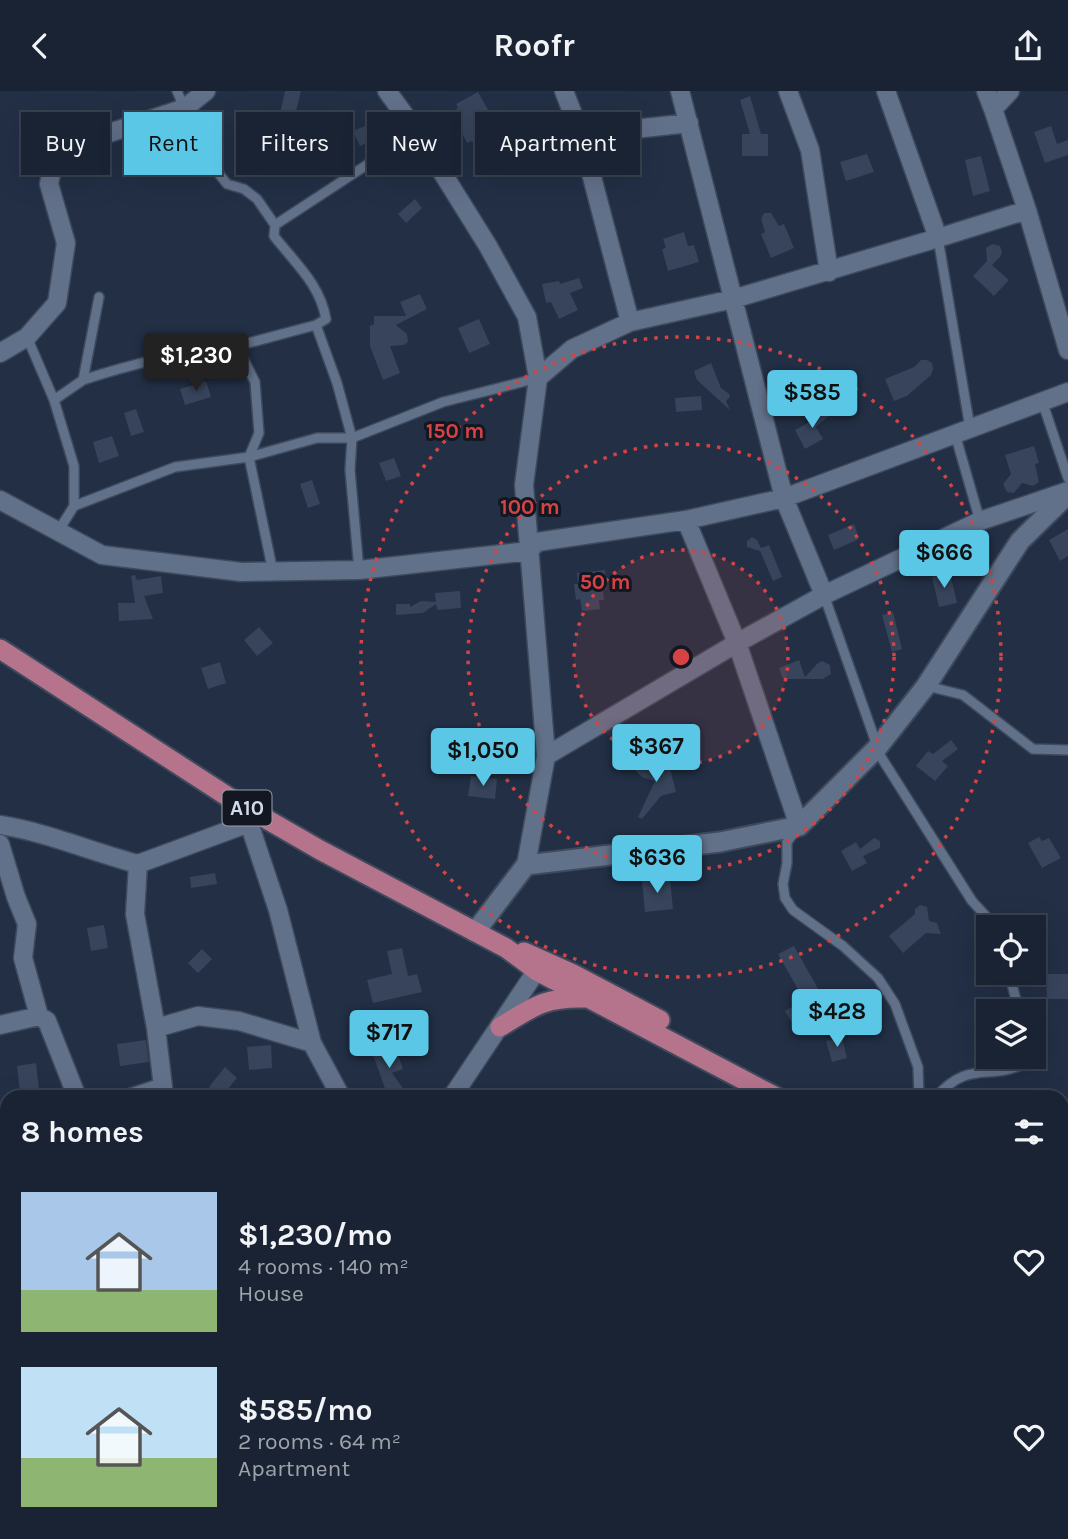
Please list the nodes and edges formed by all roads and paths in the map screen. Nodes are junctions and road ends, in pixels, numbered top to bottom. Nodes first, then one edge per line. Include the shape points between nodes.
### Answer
1 (177, 91) edge
2 (206, 91) edge
3 (387, 91) edge
4 (564, 91) edge
5 (680, 91) edge
6 (788, 91) edge
7 (886, 91) edge
8 (986, 91) edge
9 (1010, 91) edge
10 (185, 108) junction
11 (993, 109) junction
12 (402, 112) edge
13 (572, 112) edge
14 (689, 123) junction
15 (640, 128) edge
16 (367, 165) edge
17 (444, 175) edge
18 (591, 175) edge
19 (1027, 210) junction
20 (275, 225) junction
21 (938, 238) junction
22 (829, 272) junction
23 (99, 297) dead end
24 (733, 299) junction
25 (630, 323) junction
26 (316, 325) junction
27 (27, 337) junction
28 (237, 346) junction
29 (1068, 350) edge
30 (0, 353) edge
31 (538, 378) junction
32 (83, 380) junction
33 (1068, 392) edge
34 (54, 400) junction
35 (1042, 401) junction
36 (962, 431) junction
37 (352, 437) junction
38 (249, 457) junction
39 (1068, 478) edge
40 (1068, 493) edge
41 (784, 498) junction
42 (0, 500) edge
43 (74, 506) junction
44 (687, 520) junction
45 (980, 521) junction
46 (58, 533) junction
47 (528, 551) junction
48 (359, 570) junction
49 (273, 572) junction
50 (824, 595) junction
51 (737, 643) junction
52 (0, 649) edge
53 (926, 686) junction
54 (878, 747) junction
55 (1068, 750) edge
56 (546, 755) junction
57 (233, 800) junction
58 (249, 823) junction
59 (0, 825) edge
60 (799, 826) junction
61 (0, 844) edge
62 (138, 864) junction
63 (526, 865) junction
64 (985, 915) edge
65 (475, 932) junction
66 (540, 965) junction
67 (588, 999) junction
68 (39, 1016) junction
69 (0, 1025) edge
70 (500, 1027) junction
71 (156, 1028) junction
72 (312, 1043) junction
73 (1012, 1069) edge
74 (74, 1090) edge
75 (160, 1090) edge
76 (337, 1090) edge
77 (457, 1090) edge
78 (764, 1090) edge
79 (769, 1090) edge
80 (919, 1090) edge
81 (942, 1090) edge

1 - 10 lane
2 - 10 street
3 - 12 street
4 - 13 street
5 - 14 street
6 - 22 street via 810,150
7 - 21 street
8 - 11 street
9 - 11 street
10 - 20 lane via 219,174 227,184 257,199
10 - 27 street via 82,142 54,159 50,184 65,243 57,303
11 - 19 street
14 - 15 street
14 - 24 street
16 - 20 lane
17 - 31 street via 527,317
18 - 25 street
19 - 21 street
19 - 29 street
20 - 26 lane via 274,236 323,299 326,319
21 - 22 street
21 - 36 lane
22 - 24 street
23 - 32 lane
24 - 25 street
24 - 41 street
25 - 31 street via 572,349
26 - 28 lane
26 - 37 lane
27 - 30 street
27 - 34 lane
28 - 32 lane via 132,364
28 - 38 lane via 255,382 259,433
31 - 37 lane via 443,402
31 - 47 street via 524,485
32 - 34 lane
33 - 35 street
34 - 43 lane via 74,465
35 - 36 street
35 - 39 lane
36 - 41 street
36 - 45 lane
37 - 38 lane via 317,438
37 - 48 lane via 350,470
38 - 43 lane via 175,467
38 - 49 lane
40 - 45 street
40 - 53 street via 1020,541
41 - 44 street
41 - 50 street
42 - 46 street
43 - 46 lane
44 - 47 street via 537,542
44 - 51 street
45 - 50 street
46 - 49 street via 102,555
47 - 48 street
47 - 56 street
48 - 49 street
50 - 51 street
50 - 54 lane
51 - 56 street
51 - 60 street
52 - 57 main road, A10
53 - 54 street
53 - 55 lane via 963,695 1033,749
54 - 60 street
54 - 64 lane
56 - 63 street
57 - 58 street
57 - 65 main road, A10
58 - 62 street
58 - 72 street via 278,910
59 - 62 street
60 - 63 street via 720,842
60 - 80 lane via 787,842 785,898 793,910 878,978 895,1004 918,1067
61 - 68 street via 27,924 23,958
62 - 71 street via 135,914
63 - 65 street
65 - 66 main road, A10
66 - 67 main road, A10
66 - 70 street
66 - 79 main road, A10 via 717,1052
67 - 70 main road via 538,1003
67 - 78 main road, A10
68 - 69 street
68 - 74 street via 51,1028
70 - 77 street
71 - 72 street via 198,1016 239,1021
71 - 75 street
72 - 76 street
73 - 81 lane via 963,1075

